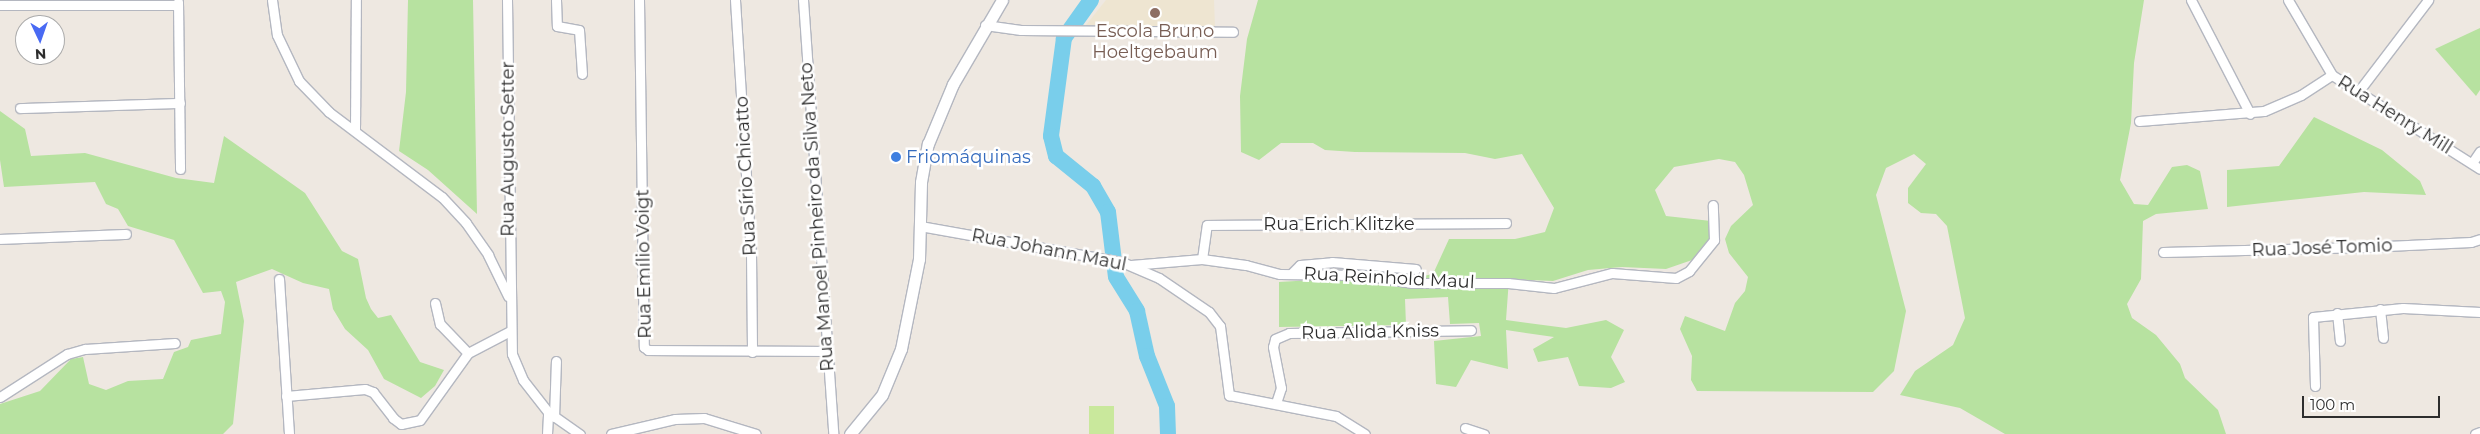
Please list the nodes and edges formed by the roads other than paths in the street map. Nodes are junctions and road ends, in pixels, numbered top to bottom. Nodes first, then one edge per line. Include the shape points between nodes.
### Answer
1 (272, 0) edge
2 (356, 0) edge
3 (507, 0) edge
4 (556, 0) edge
5 (639, 0) edge
6 (736, 0) edge
7 (803, 0) edge
8 (1002, 0) edge
9 (2191, 0) edge
10 (2288, 0) edge
11 (2428, 0) edge
12 (178, 3) edge
13 (0, 5) edge
14 (985, 26) junction
15 (1233, 32) dead end
16 (582, 74) dead end
17 (2332, 76) junction
18 (2358, 92) junction
19 (180, 103) junction
20 (20, 108) dead end
21 (2250, 114) junction
22 (2139, 121) dead end
23 (355, 130) junction
24 (2480, 151) edge
25 (2472, 163) junction
26 (180, 169) dead end
27 (2480, 169) edge
28 (1713, 205) dead end
29 (1506, 223) dead end
30 (920, 226) junction
31 (126, 234) dead end
32 (2480, 239) edge
33 (0, 240) edge
34 (2163, 252) dead end
35 (1202, 260) junction
36 (1126, 263) junction
37 (1416, 269) dead end
38 (1292, 273) junction
39 (279, 279) dead end
40 (509, 298) junction
41 (435, 303) dead end
42 (2380, 310) junction
43 (2480, 312) edge
44 (2337, 313) junction
45 (1471, 330) dead end
46 (510, 331) junction
47 (2383, 338) dead end
48 (2340, 341) dead end
49 (175, 343) dead end
50 (752, 352) junction
51 (826, 352) junction
52 (468, 353) junction
53 (556, 361) dead end
54 (2315, 386) dead end
55 (286, 396) junction
56 (0, 397) edge
57 (1276, 403) junction
58 (551, 414) junction
59 (1465, 428) dead end
60 (2480, 432) edge
61 (289, 434) edge
62 (547, 434) edge
63 (580, 434) edge
64 (611, 434) edge
65 (756, 434) edge
66 (833, 434) edge
67 (850, 434) edge
68 (1365, 434) edge
69 (1484, 434) edge
70 (2475, 434) edge

1 - 23 street via 277,35 299,81 329,112
2 - 23 street
3 - 40 street, Rua Augusto Setter
4 - 16 street via 557,26 579,30
5 - 50 street, Rua Emílio Voigt via 644,347 648,350
6 - 50 street, Rua Sírio Chicatto via 751,253
7 - 51 street, Rua Manoel Pinheiro da Silva Neto
8 - 14 main road
9 - 21 street
10 - 17 street, Rua Henry Mill
11 - 18 street
12 - 13 street
12 - 19 street
14 - 15 street
14 - 30 main road via 953,84 928,144 921,182
17 - 18 street, Rua Henry Mill
17 - 21 street via 2277,106
18 - 25 street, Rua Henry Mill
19 - 20 street
19 - 26 street
21 - 22 street
23 - 40 street via 448,203 488,255
24 - 25 street
25 - 27 street, Rua Henry Mill
28 - 38 street, Rua Reinhold Maul via 1714,240 1689,271 1676,278 1612,273 1554,288 1508,283 1412,283 1364,275
29 - 35 street, Rua Erich Klitzke via 1207,226
30 - 36 street, Rua Johann Maul
30 - 67 main road via 914,290 897,362 882,395
31 - 33 street
32 - 34 street, Rua José Tomio via 2366,247
35 - 36 street, Rua Reinhold Maul
35 - 38 street, Rua Reinhold Maul via 1280,274
36 - 57 street, Rua Johann Maul via 1159,278 1215,318 1224,342 1229,395
37 - 38 street via 1332,262 1300,265
39 - 55 street
40 - 46 street, Rua Augusto Setter
41 - 52 street via 440,324
42 - 43 street
42 - 44 street
42 - 47 street
44 - 48 street
44 - 54 street via 2314,317
45 - 57 street, Rua Alida Kniss via 1288,333 1275,339 1273,347 1281,388
46 - 52 street
46 - 58 street, Rua Augusto Setter via 516,368
49 - 56 street via 85,349 68,354
50 - 51 street, Rua Emílio Voigt
51 - 66 street, Rua Manoel Pinheiro da Silva Neto
52 - 55 street via 426,415 406,423 392,418 370,390
53 - 58 street
55 - 61 street
57 - 68 street via 1294,410 1336,416
58 - 62 street
58 - 63 street
59 - 69 street
60 - 70 street
64 - 65 street via 675,418 704,418

